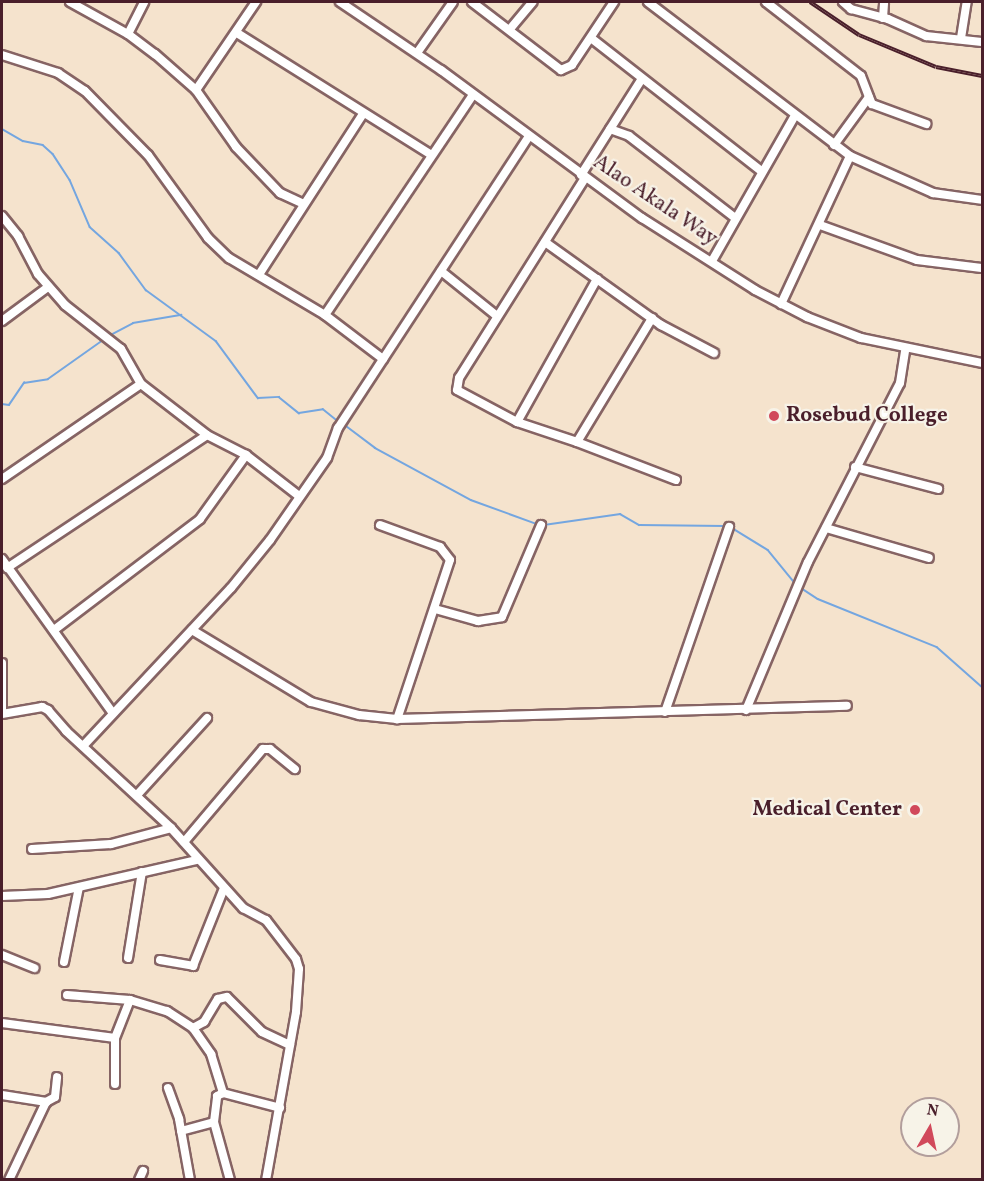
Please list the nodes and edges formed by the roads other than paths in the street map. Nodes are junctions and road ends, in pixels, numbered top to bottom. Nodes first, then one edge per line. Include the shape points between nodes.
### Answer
1 (70, 2) edge
2 (144, 2) edge
3 (256, 2) edge
4 (340, 2) edge
5 (453, 2) edge
6 (472, 2) edge
7 (533, 2) edge
8 (614, 2) edge
9 (648, 2) edge
10 (766, 2) edge
11 (843, 2) edge
12 (884, 2) edge
13 (967, 2) edge
14 (883, 18) junction
15 (510, 29) junction
16 (237, 33) junction
17 (128, 34) junction
18 (591, 38) junction
19 (961, 38) junction
20 (982, 42) edge
21 (417, 53) junction
22 (2, 55) edge
23 (641, 80) junction
24 (196, 90) junction
25 (473, 95) junction
26 (869, 97) junction
27 (363, 114) junction
28 (794, 117) junction
29 (926, 124) dead end
30 (610, 129) junction
31 (529, 136) junction
32 (834, 145) junction
33 (430, 153) junction
34 (850, 156) junction
35 (760, 170) junction
36 (583, 176) junction
37 (982, 200) edge
38 (304, 204) junction
39 (2, 216) edge
40 (735, 218) junction
41 (820, 225) junction
42 (545, 242) junction
43 (712, 261) junction
44 (982, 268) edge
45 (441, 271) junction
46 (260, 273) junction
47 (38, 274) junction
48 (597, 279) junction
49 (48, 287) junction
50 (36, 293) junction
51 (781, 304) junction
52 (325, 315) junction
53 (497, 316) junction
54 (652, 318) junction
55 (2, 321) edge
56 (905, 350) junction
57 (714, 353) dead end
58 (383, 359) junction
59 (982, 363) edge
60 (141, 384) junction
61 (517, 422) junction
62 (207, 435) junction
63 (578, 442) junction
64 (246, 454) junction
65 (855, 466) junction
66 (2, 478) edge
67 (676, 480) dead end
68 (938, 489) dead end
69 (299, 496) junction
70 (380, 525) dead end
71 (541, 525) dead end
72 (729, 527) dead end
73 (826, 528) junction
74 (929, 558) dead end
75 (2, 559) edge
76 (7, 568) junction
77 (435, 609) junction
78 (54, 630) junction
79 (192, 630) junction
80 (2, 663) edge
81 (847, 706) dead end
82 (746, 710) junction
83 (112, 712) junction
84 (665, 712) junction
85 (2, 713) edge
86 (207, 718) dead end
87 (397, 719) junction
88 (84, 745) junction
89 (295, 769) dead end
90 (137, 795) junction
91 (171, 828) junction
92 (184, 842) junction
93 (32, 849) dead end
94 (197, 860) junction
95 (142, 872) junction
96 (80, 887) junction
97 (224, 888) junction
98 (2, 896) edge
99 (2, 955) edge
100 (128, 958) dead end
101 (160, 960) dead end
102 (64, 962) dead end
103 (34, 968) dead end
104 (67, 995) dead end
105 (130, 1000) junction
106 (2, 1023) edge
107 (193, 1028) junction
108 (115, 1038) junction
109 (290, 1045) junction
110 (57, 1077) dead end
111 (115, 1084) dead end
112 (168, 1088) dead end
113 (223, 1093) junction
114 (2, 1095) edge
115 (46, 1102) junction
116 (280, 1108) junction
117 (214, 1122) junction
118 (181, 1131) junction
119 (9, 1179) edge
120 (190, 1179) edge
121 (231, 1179) edge
122 (266, 1179) edge

1 - 17 street
2 - 17 street
3 - 16 street
4 - 21 street, Alao Akala Way
5 - 21 street
6 - 15 street
7 - 15 street
8 - 18 street
9 - 28 street
10 - 26 street via 861,76
11 - 14 street via 851,9
12 - 14 street
13 - 19 street
14 - 19 street via 926,36
15 - 18 street via 561,70 572,65
16 - 24 street
16 - 27 street
17 - 24 street
18 - 23 street
19 - 20 street
21 - 25 street, Alao Akala Way
22 - 46 street via 57,73 85,91 148,155 208,238 229,258
23 - 30 street
23 - 35 street
24 - 38 street via 236,147 280,193
25 - 31 street, Alao Akala Way
25 - 33 street
26 - 29 street via 872,104
26 - 32 street
27 - 33 street
27 - 38 street
28 - 32 street
28 - 35 street
30 - 36 street
30 - 40 street via 629,136
31 - 36 street, Alao Akala Way
31 - 45 street
32 - 34 street
33 - 52 street
34 - 37 street via 933,193
34 - 41 street
35 - 40 street
36 - 42 street
36 - 43 street, Alao Akala Way
38 - 46 street
39 - 47 street via 18,236
40 - 43 street
41 - 44 street via 917,261
41 - 51 street
42 - 48 street
42 - 53 street
43 - 51 street, Alao Akala Way
45 - 53 street
45 - 58 street
46 - 52 street
47 - 49 street
47 - 50 street
48 - 54 street
48 - 61 street
49 - 50 street
49 - 60 street via 132,364
50 - 55 street
51 - 56 street, Alao Akala Way via 843,332
52 - 58 street
53 - 61 street via 456,386 468,399
54 - 57 street
54 - 63 street
56 - 59 street, Alao Akala Way
56 - 65 street via 900,383
58 - 69 street via 338,428 327,458
60 - 62 street
60 - 66 street
61 - 63 street
62 - 64 street
62 - 76 street
63 - 67 street
64 - 69 street
64 - 78 street via 200,519
65 - 68 street
65 - 73 street
69 - 79 street via 270,540
70 - 77 street via 440,547 449,556
71 - 77 street via 502,617 478,621
72 - 84 street
73 - 74 street
73 - 82 street
75 - 76 street
76 - 78 street
77 - 87 street
78 - 83 street
79 - 83 street
79 - 87 street via 311,702 343,712
80 - 85 street
81 - 82 street
82 - 84 street
83 - 88 street
84 - 87 street
85 - 88 street via 45,708
86 - 90 street
88 - 90 street
89 - 92 street via 270,749 263,749
90 - 91 street
91 - 92 street
91 - 93 street via 111,844
92 - 94 street
94 - 95 street
94 - 97 street
95 - 96 street
95 - 100 street
96 - 98 street via 38,895
96 - 102 street
97 - 101 street via 193,966
97 - 109 street via 243,908 266,920 298,964
99 - 103 street
104 - 105 street
105 - 107 street via 167,1011
105 - 108 street
106 - 108 street
107 - 109 street via 204,1022 218,999 227,997 262,1032
107 - 113 street via 211,1054
108 - 111 street
109 - 116 street
110 - 115 street via 55,1096
112 - 118 street
113 - 116 street
113 - 117 street via 217,1096
114 - 115 street
115 - 119 street
116 - 122 street
117 - 118 street
117 - 121 street
118 - 120 street

